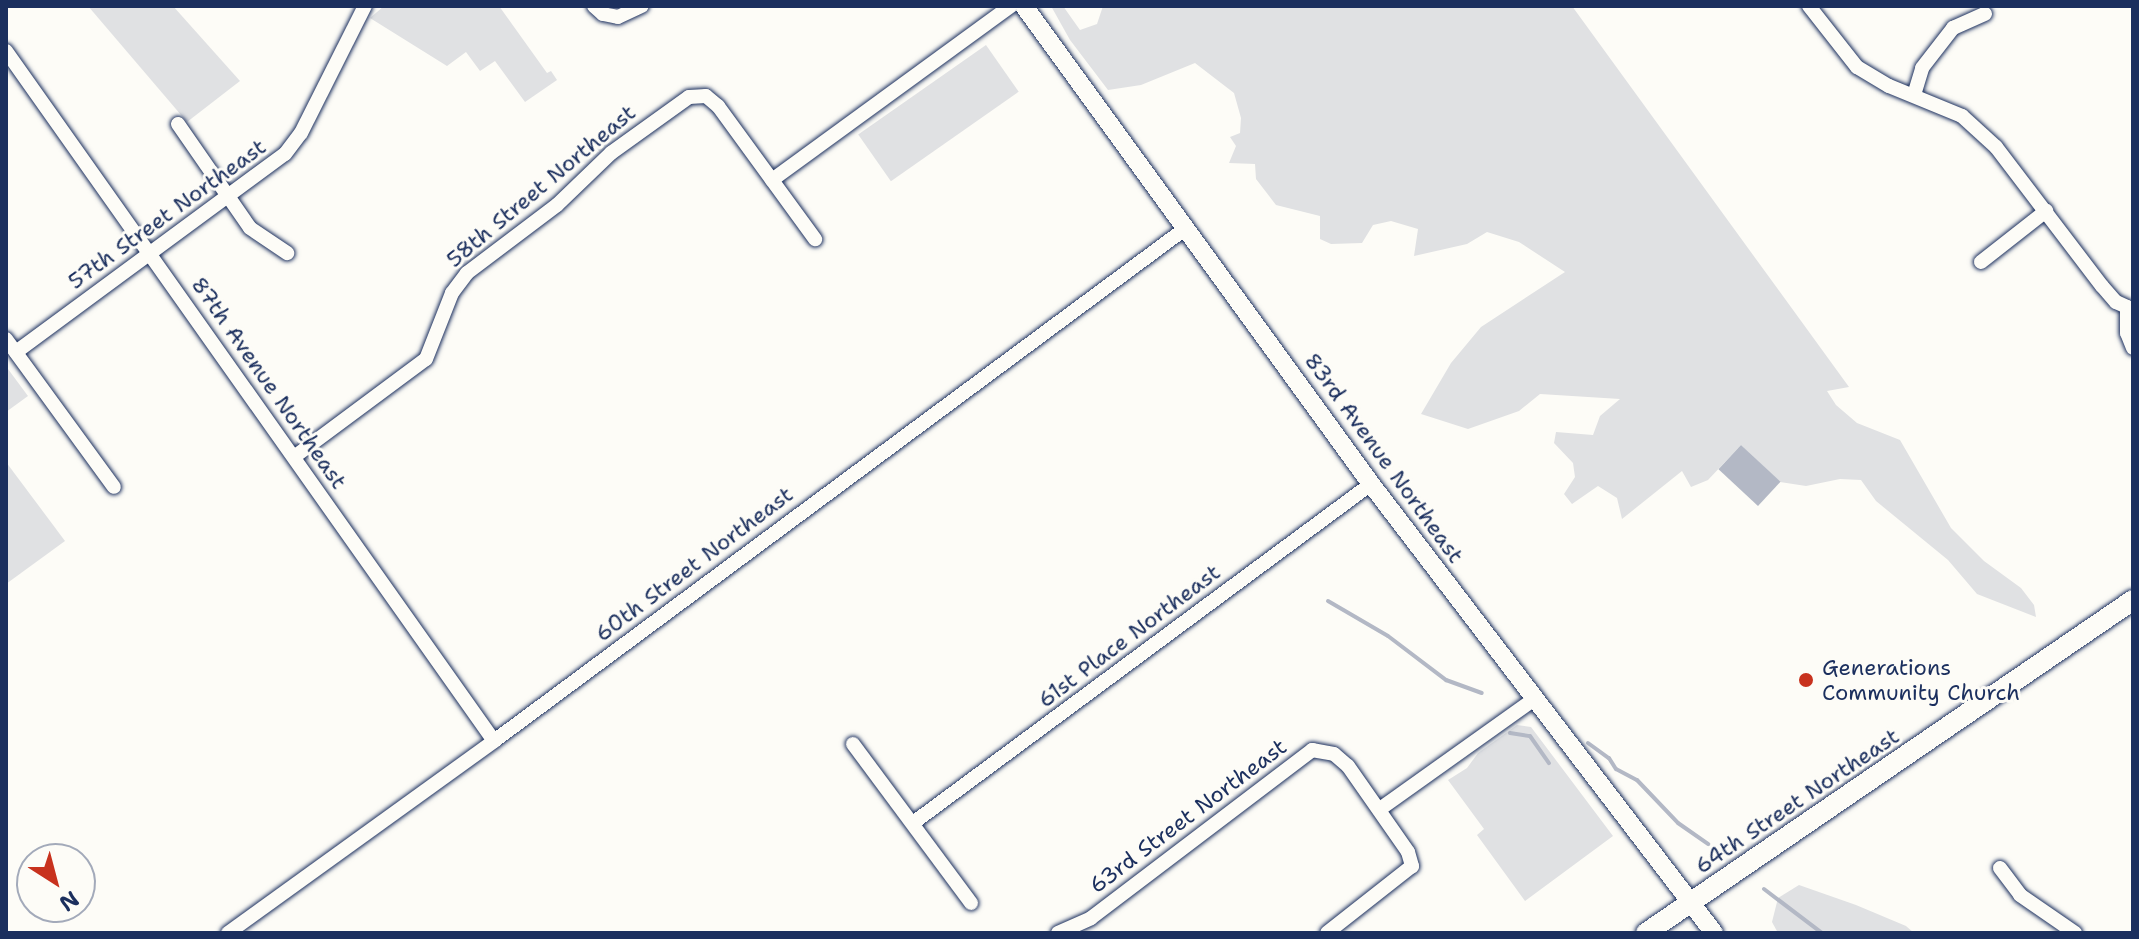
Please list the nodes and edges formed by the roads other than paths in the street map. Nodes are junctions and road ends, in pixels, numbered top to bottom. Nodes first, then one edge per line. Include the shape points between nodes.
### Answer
1 (365, 6) edge
2 (594, 6) edge
3 (642, 6) edge
4 (1011, 6) edge
5 (1024, 6) edge
6 (1809, 6) edge
7 (1985, 14) dead end
8 (6, 51) edge
9 (1914, 95) junction
10 (178, 124) dead end
11 (772, 180) junction
12 (228, 197) junction
13 (2046, 211) junction
14 (1186, 228) junction
15 (815, 239) dead end
16 (287, 253) dead end
17 (151, 254) junction
18 (1981, 262) dead end
19 (2130, 307) edge
20 (6, 339) edge
21 (2133, 348) edge
22 (16, 352) junction
23 (294, 457) junction
24 (1371, 484) junction
25 (114, 487) dead end
26 (2133, 600) edge
27 (1534, 699) junction
28 (494, 741) junction
29 (853, 744) dead end
30 (1380, 809) junction
31 (913, 823) junction
32 (2000, 868) dead end
33 (1691, 902) junction
34 (971, 903) dead end
35 (1091, 926) edge
36 (228, 933) edge
37 (1058, 933) edge
38 (1327, 933) edge
39 (1646, 933) edge
40 (1714, 933) edge
41 (2075, 933) edge

1 - 12 street, 57th Street Northeast via 293,146
2 - 3 street via 611,16
4 - 11 street
5 - 14 street, 83rd Avenue Northeast
6 - 9 street via 1857,67
7 - 9 street via 1953,28 1922,68
8 - 17 street, 87th Avenue Northeast
9 - 13 street via 1977,128
10 - 12 street
11 - 15 street
11 - 23 street, 58th Street Northeast via 718,106 699,95 681,101 467,273 452,293 426,359
12 - 16 street via 250,228
12 - 17 street, 57th Street Northeast
13 - 18 street
13 - 19 street via 2116,302
14 - 24 street, 83rd Avenue Northeast
14 - 28 street, 60th Street Northeast
17 - 22 street, 57th Street Northeast
17 - 23 street, 87th Avenue Northeast
19 - 21 street via 2127,333
20 - 22 street
22 - 25 street
23 - 28 street, 87th Avenue Northeast
24 - 27 street, 83rd Avenue Northeast
24 - 31 street, 61st Place Northeast
26 - 33 main road, 64th Street Northeast
27 - 30 street
27 - 33 street, 83rd Avenue Northeast
28 - 36 street, 60th Street Northeast
29 - 31 street
30 - 35 street, 63rd Street Northeast via 1334,754 1312,750
30 - 38 street via 1412,866
31 - 34 street
32 - 41 street via 2020,895
33 - 39 main road, 64th Street Northeast
33 - 40 street, 83rd Avenue Northeast
35 - 37 street, 63rd Street Northeast

